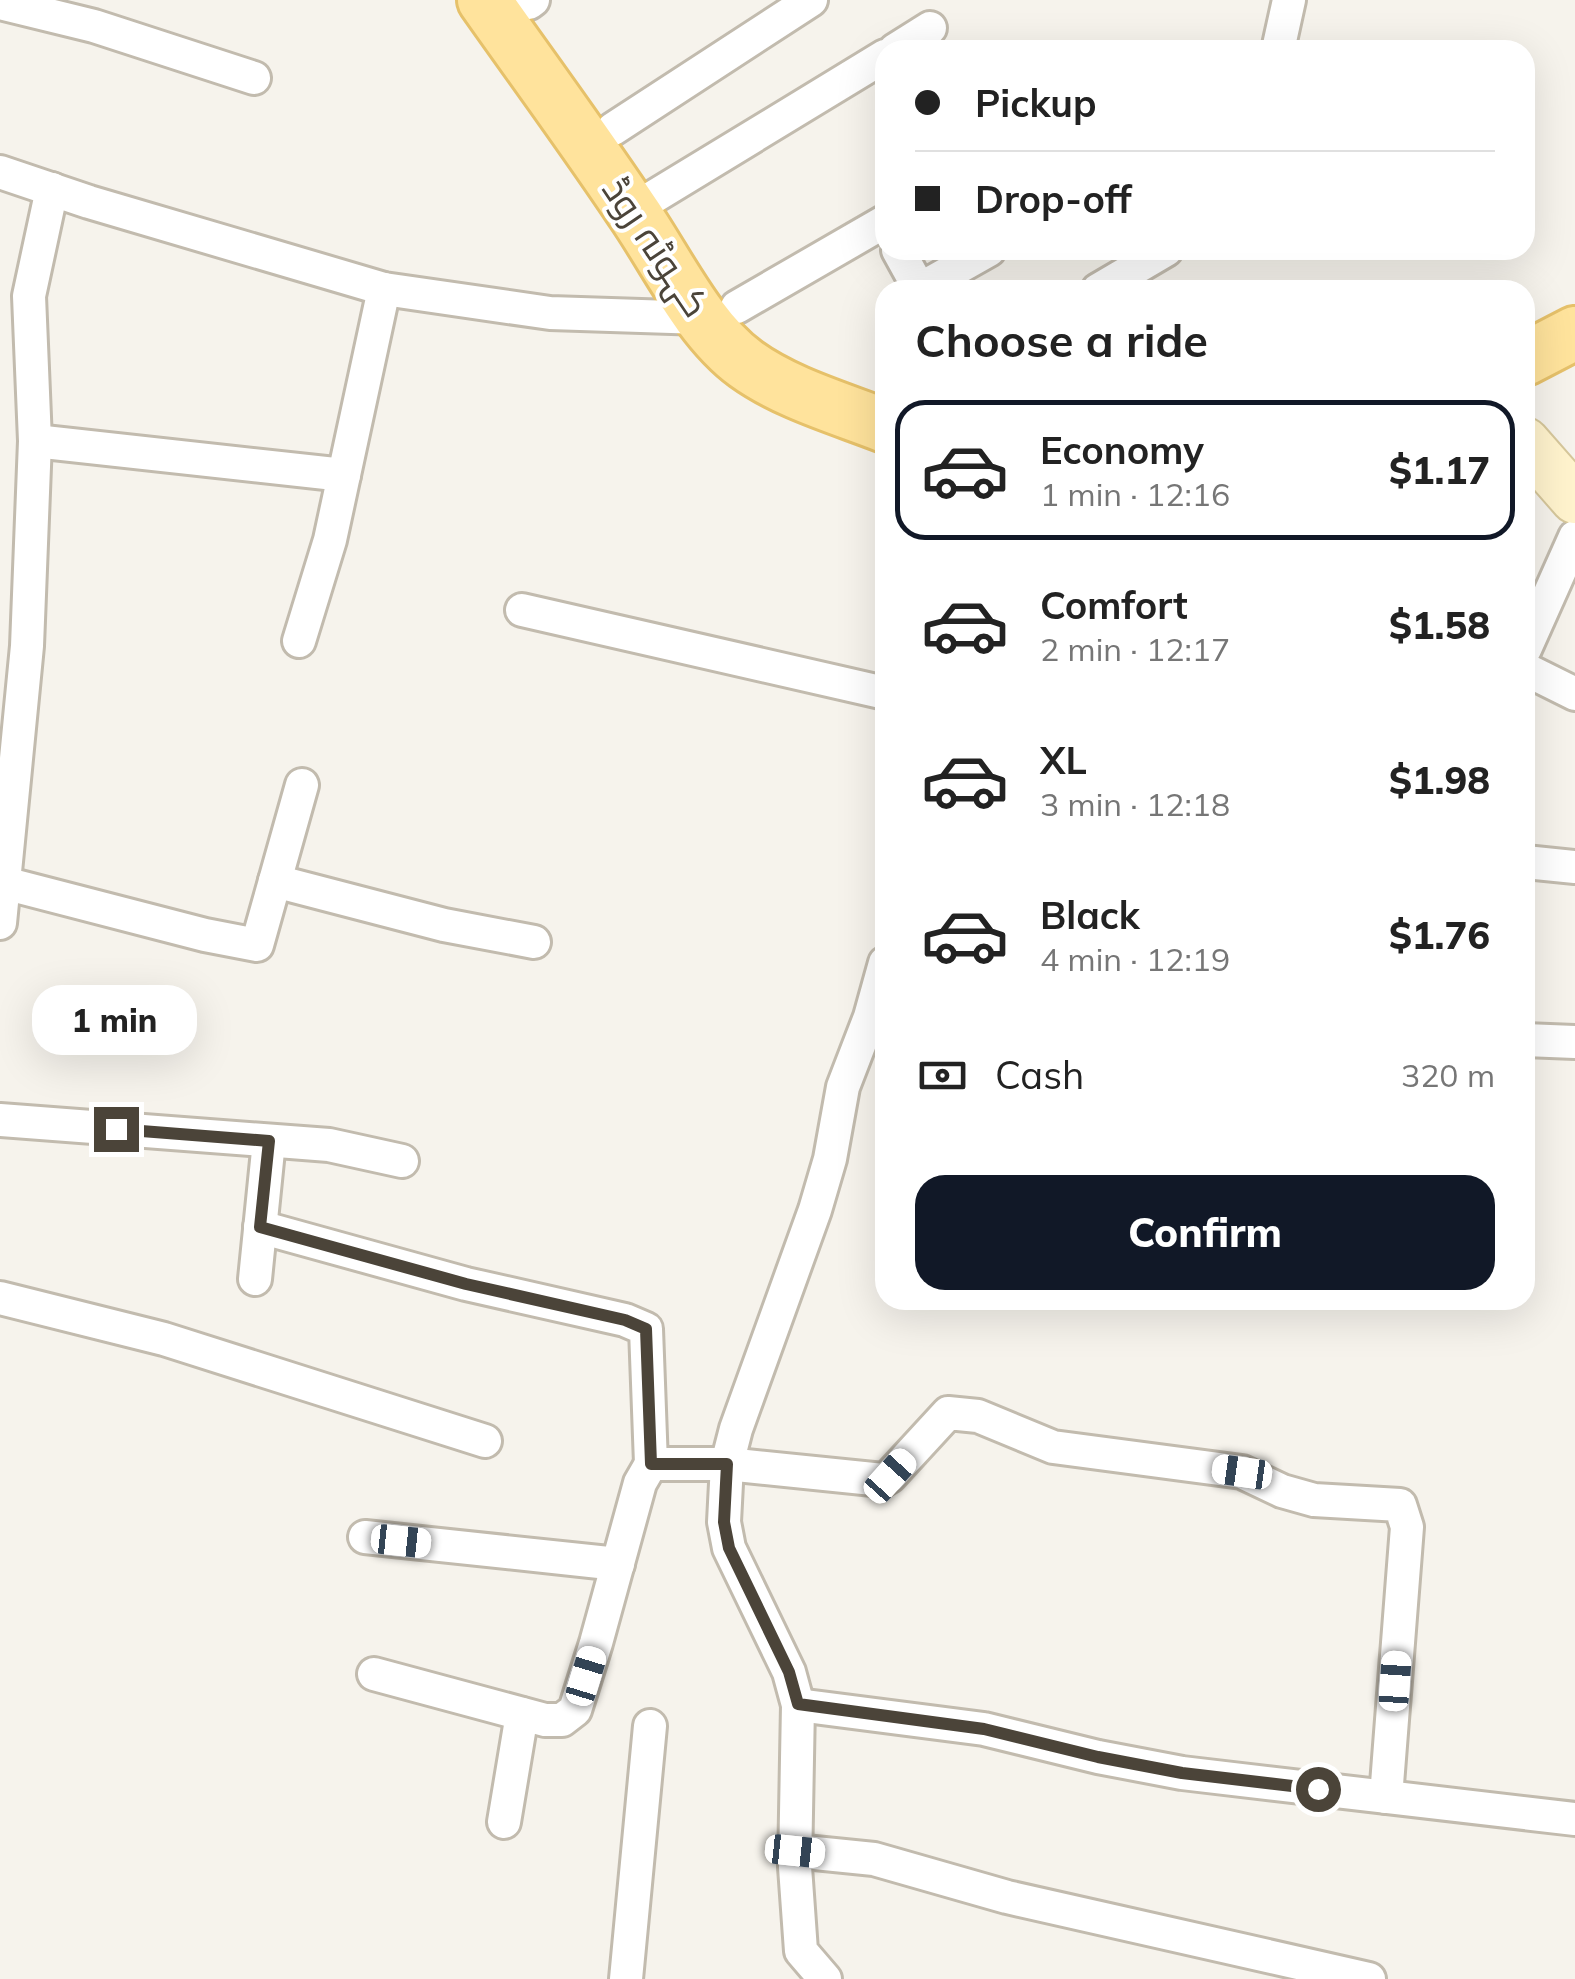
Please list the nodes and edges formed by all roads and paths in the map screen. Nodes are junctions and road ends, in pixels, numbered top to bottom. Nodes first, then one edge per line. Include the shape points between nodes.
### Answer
1 (811, 0) edge
2 (1289, 0) edge
3 (518, 1) edge
4 (0, 3) edge
5 (930, 28) dead end
6 (910, 40) edge
7 (1280, 40) edge
8 (875, 62) edge
9 (254, 78) dead end
10 (614, 129) junction
11 (0, 172) edge
12 (52, 189) junction
13 (646, 202) junction
14 (875, 236) edge
15 (972, 260) edge
16 (1149, 260) edge
17 (937, 280) edge
18 (1115, 280) edge
19 (384, 289) junction
20 (720, 313) junction
21 (1575, 333) edge
22 (15, 343) edge
23 (1535, 354) edge
24 (875, 384) edge
25 (875, 422) edge
26 (35, 442) junction
27 (1535, 453) edge
28 (344, 475) junction
29 (1575, 499) edge
30 (1575, 536) edge
31 (522, 610) dead end
32 (1535, 626) edge
33 (300, 640) dead end
34 (14, 646) edge
35 (1535, 673) edge
36 (875, 691) edge
37 (1575, 694) edge
38 (7, 769) edge
39 (302, 784) dead end
40 (1535, 863) edge
41 (1575, 866) edge
42 (275, 881) junction
43 (4, 883) junction
44 (0, 922) edge
45 (534, 942) dead end
46 (875, 999) edge
47 (1535, 1040) edge
48 (1575, 1042) edge
49 (0, 1120) edge
50 (269, 1141) junction
51 (402, 1161) dead end
52 (260, 1227) junction
53 (255, 1278) dead end
54 (0, 1298) edge
55 (484, 1441) dead end
56 (651, 1464) junction
57 (727, 1464) junction
58 (365, 1537) dead end
59 (618, 1564) junction
60 (374, 1674) dead end
61 (798, 1704) junction
62 (522, 1714) junction
63 (650, 1726) dead end
64 (1386, 1797) junction
65 (1575, 1819) edge
66 (504, 1822) dead end
67 (795, 1851) junction
68 (1327, 1974) edge
69 (626, 1979) edge
70 (825, 1979) edge
71 (1369, 1979) edge

1 - 10 street
2 - 7 street
3 - 10 main road, کہوٹہ روڈ
3 - 13 main road, کہوٹہ روڈ
4 - 9 street
5 - 6 street
8 - 13 street
10 - 13 main road, کہوٹہ روڈ
11 - 12 street
12 - 19 street
12 - 22 street
13 - 20 main road, کہوٹہ روڈ
14 - 20 street
15 - 17 street
16 - 18 street
19 - 20 street via 550,313
19 - 28 street
20 - 24 main road, کہوٹہ روڈ via 812,362
20 - 25 main road, کہوٹہ روڈ via 742,361 793,390
21 - 23 main road
22 - 26 street
26 - 28 street
26 - 34 street
27 - 29 main road
28 - 33 street
30 - 32 street
31 - 36 street
34 - 38 street
35 - 37 street
38 - 43 street
39 - 42 street
40 - 41 street
42 - 43 street via 257,945
42 - 45 street
43 - 44 street
46 - 57 street via 843,1086 816,1210
47 - 48 street
49 - 50 street
50 - 51 street
50 - 52 street
52 - 53 street
52 - 56 street via 646,1329
54 - 55 street via 164,1339
56 - 57 street
56 - 59 street
57 - 61 street via 729,1548
57 - 64 street via 883,1480 948,1413 978,1416 1053,1447 1242,1472 1314,1500 1400,1505 1408,1526
58 - 59 street
59 - 62 street via 575,1710 562,1720
60 - 62 street
61 - 64 street via 984,1729 1182,1773
61 - 67 street
62 - 66 street
63 - 69 street
64 - 65 street
67 - 68 street via 874,1859
67 - 70 street via 801,1951
68 - 71 street

